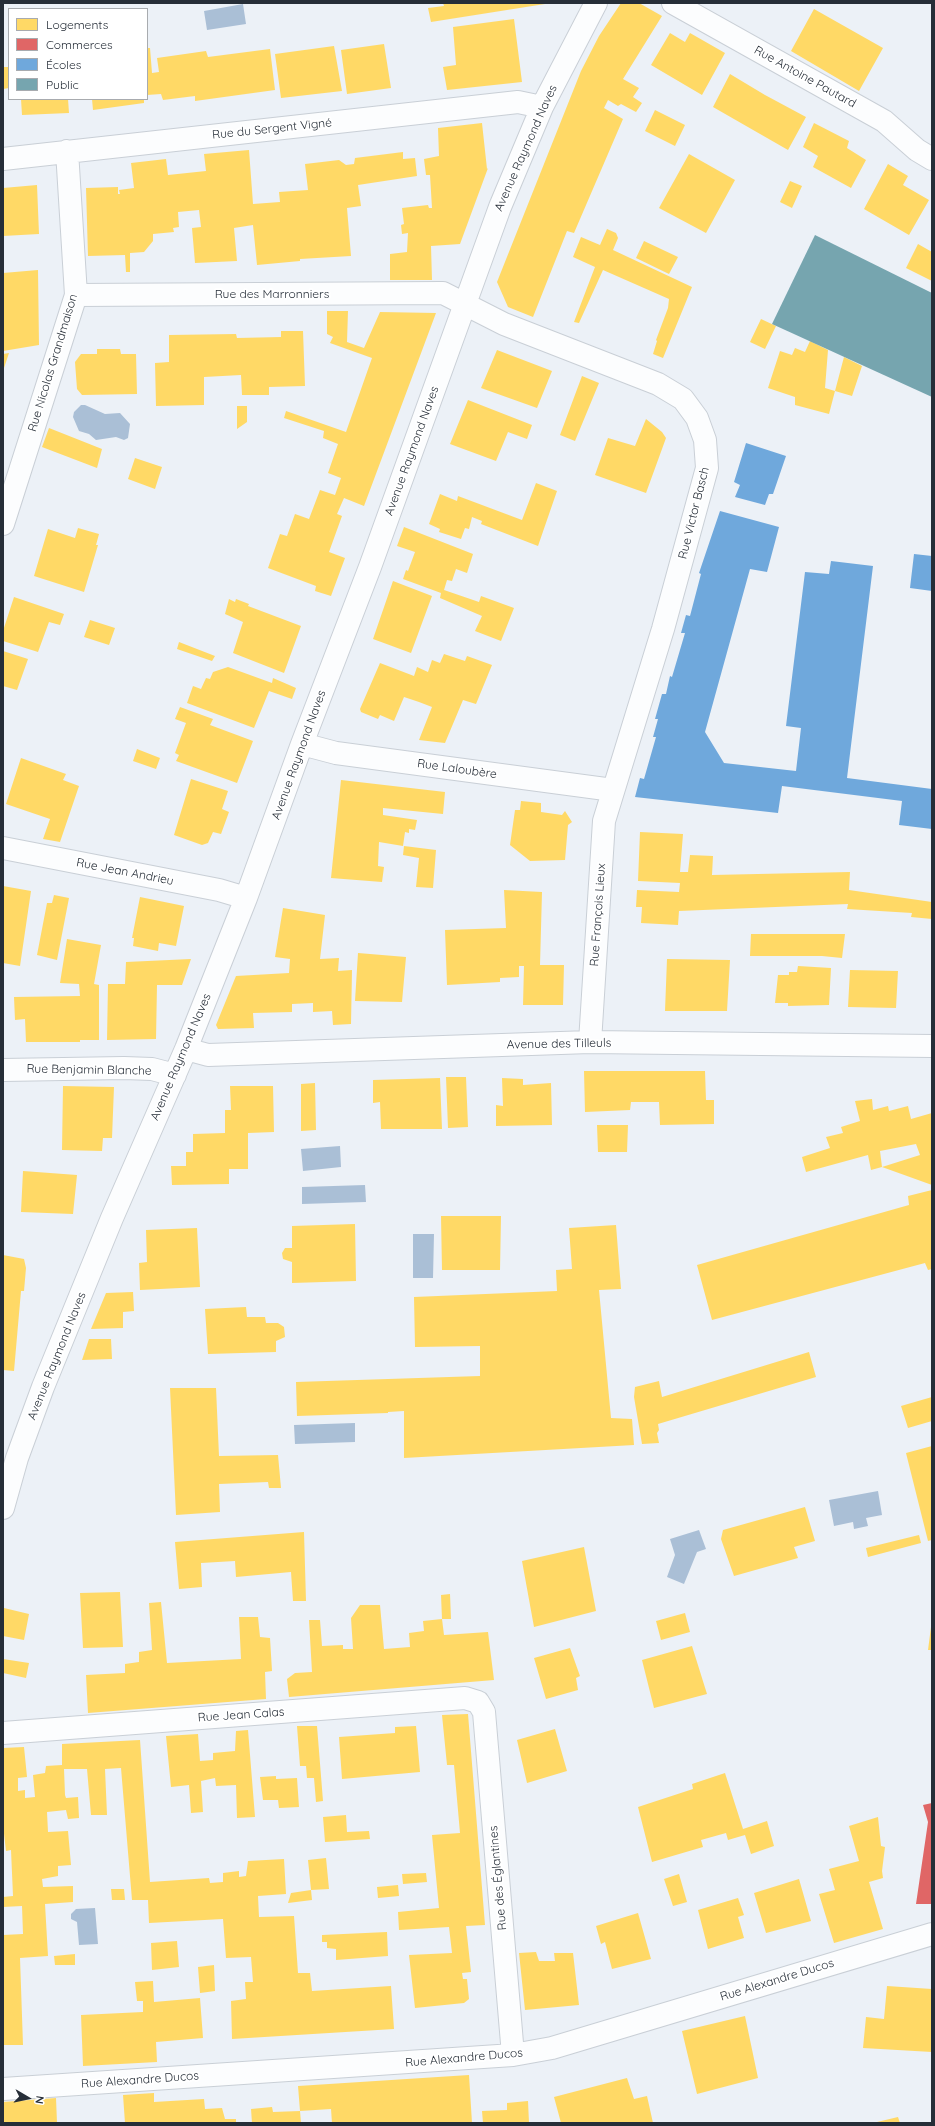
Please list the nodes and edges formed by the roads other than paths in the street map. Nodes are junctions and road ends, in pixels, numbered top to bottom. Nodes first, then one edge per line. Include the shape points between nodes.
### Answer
1 (596, 3) edge
2 (673, 3) edge
3 (542, 107) junction
4 (67, 151) junction
5 (3, 159) edge
6 (932, 159) edge
7 (76, 295) junction
8 (464, 304) junction
9 (3, 524) edge
10 (302, 744) junction
11 (613, 790) junction
12 (3, 848) edge
13 (246, 898) junction
14 (590, 1042) junction
15 (932, 1046) edge
16 (186, 1049) junction
17 (3, 1070) edge
18 (175, 1075) junction
19 (3, 1508) edge
20 (478, 1702) joint
21 (3, 1733) edge
22 (932, 1934) edge
23 (513, 2055) junction
24 (3, 2089) edge

1 - 3 street, Avenue Raymond Naves
2 - 6 street, Rue Antoine Pautard via 884,121 917,150
3 - 4 street, Rue du Sergent Vigné via 518,102
3 - 8 street, Avenue Raymond Naves via 500,207
4 - 5 street, Rue du Sergent Vigné
4 - 7 street, Rue Nicolas Grandmaison
7 - 8 street, Rue des Marronniers via 443,293
7 - 9 street, Rue Nicolas Grandmaison
8 - 10 street, Avenue Raymond Naves via 370,567
8 - 11 street, Rue Victor Basch via 504,324 658,384 683,399 697,418 705,440 707,468 698,504 663,629
10 - 11 street, Rue Laloubère via 336,753
10 - 13 street, Avenue Raymond Naves
11 - 14 street, Rue François Lieux via 604,821
12 - 13 street, Rue Jean Andrieu via 219,890
13 - 16 street, Avenue Raymond Naves
14 - 15 street, Avenue des Tilleuls
14 - 16 street, Avenue des Tilleuls via 208,1055
16 - 18 street, Avenue Raymond Naves
17 - 18 street, Rue Benjamin Blanche via 124,1068
18 - 19 street, Avenue Raymond Naves via 112,1218 43,1387 17,1458
20 - 21 street, Rue Jean Calas via 465,1698
20 - 23 street, Rue des Églantines via 484,1712
22 - 23 street, Rue Alexandre Ducos via 560,2046
23 - 24 street, Rue Alexandre Ducos

